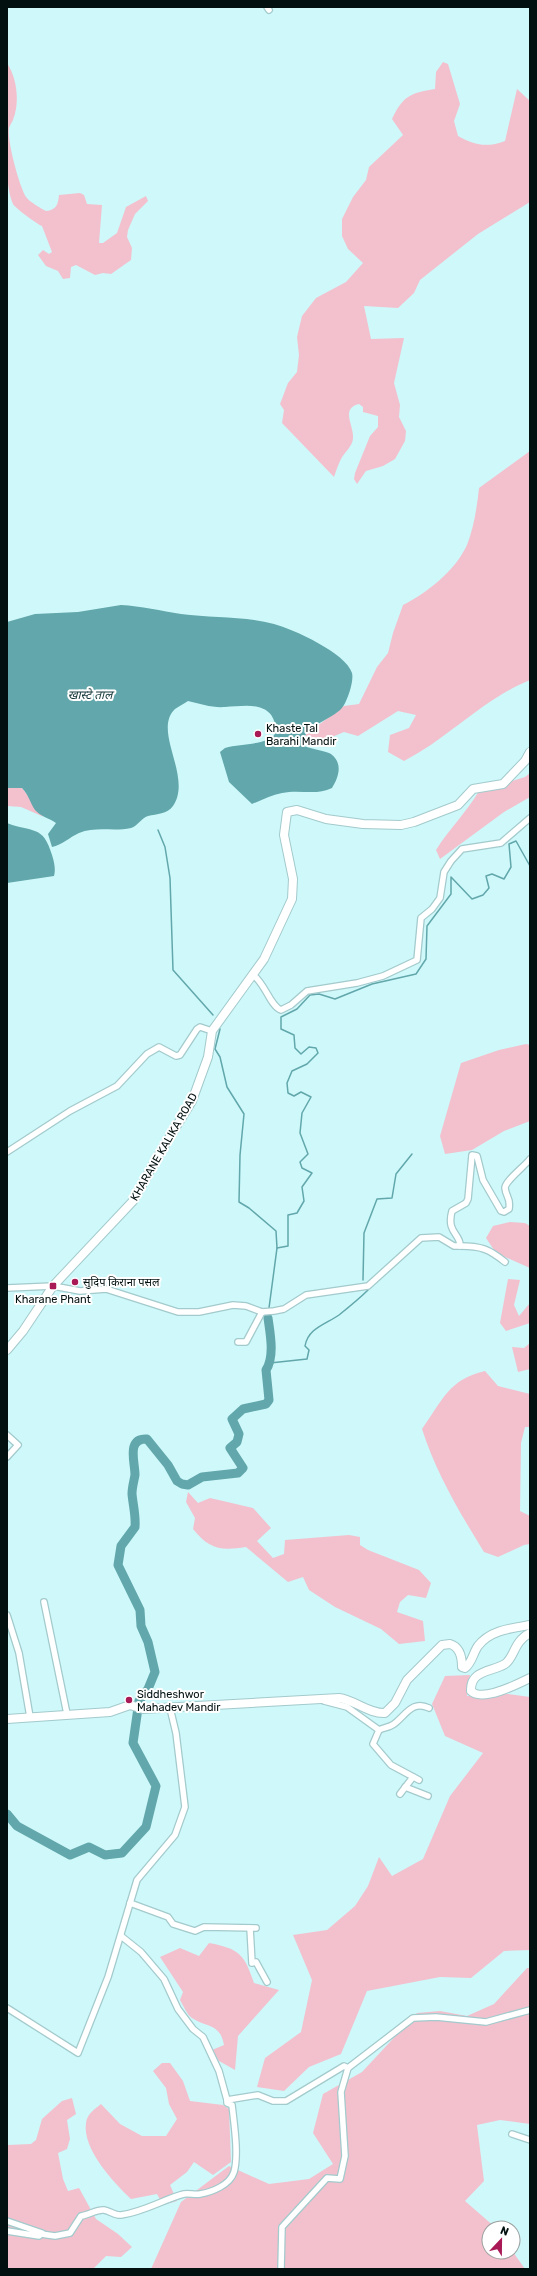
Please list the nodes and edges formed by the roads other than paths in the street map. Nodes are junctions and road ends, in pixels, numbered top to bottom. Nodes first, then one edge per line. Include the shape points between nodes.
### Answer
1 (530, 752) edge
2 (530, 818) edge
3 (253, 975) junction
4 (212, 1031) junction
5 (7, 1152) edge
6 (530, 1160) edge
7 (460, 1246) junction
8 (505, 1262) dead end
9 (53, 1286) junction
10 (7, 1288) edge
11 (262, 1312) junction
12 (238, 1342) dead end
13 (7, 1350) edge
14 (7, 1435) edge
15 (7, 1458) edge
16 (44, 1602) dead end
17 (7, 1616) edge
18 (530, 1625) edge
19 (530, 1634) edge
20 (530, 1678) edge
21 (318, 1699) junction
22 (170, 1708) junction
23 (429, 1708) dead end
24 (67, 1714) junction
25 (30, 1717) junction
26 (7, 1719) edge
27 (379, 1730) junction
28 (413, 1777) junction
29 (419, 1780) dead end
30 (405, 1787) junction
31 (400, 1794) dead end
32 (428, 1796) dead end
33 (130, 1903) junction
34 (121, 1936) junction
35 (267, 1982) dead end
36 (7, 2008) edge
37 (530, 2010) edge
38 (348, 2068) junction
39 (227, 2100) junction
40 (512, 2134) dead end
41 (530, 2140) edge
42 (7, 2221) edge
43 (7, 2231) edge
44 (41, 2234) junction
45 (281, 2269) edge

1 - 3 street, KHARANE KALIKA ROAD via 503,784 473,789 458,805 414,822 363,824 326,819 297,810 288,812 284,835 291,867 293,893 264,959
2 - 3 street via 501,843 462,849 451,861 444,872 440,898 421,918 417,960 383,976 308,991 281,1010 276,1008 262,983
3 - 4 street, KHARANE KALIKA ROAD
4 - 5 street via 200,1027 197,1029 180,1055 176,1056 159,1047 147,1054 117,1086 70,1111
4 - 9 street, KHARANE KALIKA ROAD via 208,1058 195,1094 138,1195
6 - 7 street via 506,1183 505,1190 510,1200 509,1210 504,1212 483,1180 476,1154 472,1155 468,1199 452,1211 450,1219 451,1229
7 - 8 street via 490,1250
7 - 11 street via 454,1246 439,1237 421,1238 368,1286 309,1294 284,1309
9 - 10 street
9 - 11 street via 80,1291 112,1290 178,1312 199,1312 233,1305 246,1306
9 - 13 street, KHARANE KALIKA ROAD
11 - 12 street via 246,1342
14 - 15 street via 18,1445
16 - 24 street
17 - 25 street via 19,1653
18 - 21 street via 496,1632 478,1645 465,1668 462,1667 458,1649 450,1644 442,1645 406,1680 395,1703 385,1713 379,1714 350,1699
19 - 20 street via 520,1638 507,1662 476,1677 471,1691 477,1695 493,1693
21 - 22 street
21 - 27 street via 347,1707
22 - 24 street via 143,1709 130,1705 110,1712
22 - 33 street via 176,1733 185,1807 175,1835 137,1880
23 - 27 street via 423,1705 411,1707 393,1724
24 - 25 street
25 - 26 street
27 - 28 street via 373,1744 391,1765
28 - 29 street
28 - 30 street
30 - 31 street
30 - 32 street
33 - 34 street
33 - 35 street via 168,1917 173,1924 195,1931 204,1926 253,1928 252,1962 256,1962
34 - 36 street via 78,2053
34 - 39 street via 141,1952 164,1979 178,2009 193,2029 203,2037 219,2071
37 - 38 street via 486,2022 436,2017 412,2018
38 - 39 street via 344,2066 334,2070 286,2101 273,2101 258,2095
38 - 45 street via 341,2092 345,2156 340,2179 327,2178 282,2227
39 - 44 street via 226,2103 232,2105 235,2149 234,2172 230,2180 216,2189 199,2194 184,2194 137,2213 120,2216 103,2210 81,2216 70,2233 55,2236
40 - 41 street
42 - 44 street via 35,2229
43 - 44 street via 39,2236

